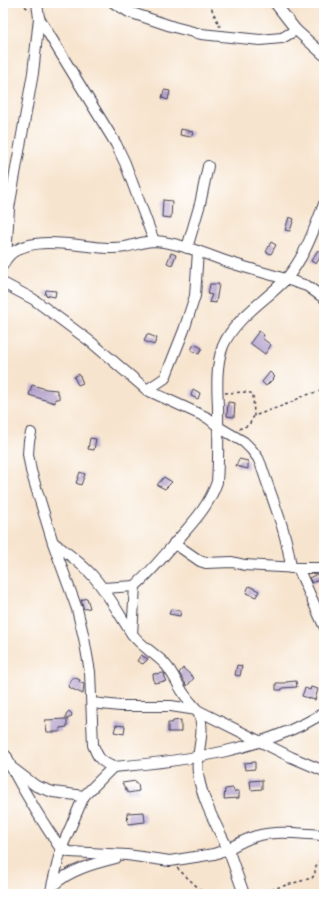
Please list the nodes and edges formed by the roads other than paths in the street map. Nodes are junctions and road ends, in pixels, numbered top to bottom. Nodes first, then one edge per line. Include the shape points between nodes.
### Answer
1 (37, 3) edge
2 (114, 3) edge
3 (275, 3) edge
4 (39, 18) junction
5 (296, 30) junction
6 (324, 55) edge
7 (208, 166) dead end
8 (324, 204) edge
9 (154, 241) junction
10 (188, 248) junction
11 (198, 251) junction
12 (5, 257) edge
13 (286, 279) junction
14 (3, 283) edge
15 (324, 298) edge
16 (165, 378) junction
17 (147, 390) junction
18 (165, 399) junction
19 (217, 426) junction
20 (31, 433) dead end
21 (53, 543) junction
22 (174, 544) junction
23 (294, 568) junction
24 (324, 568) edge
25 (135, 586) junction
26 (103, 588) junction
27 (324, 626) edge
28 (132, 634) junction
29 (92, 703) junction
30 (197, 710) junction
31 (324, 713) edge
32 (262, 742) junction
33 (3, 753) edge
34 (198, 756) junction
35 (11, 767) junction
36 (113, 767) junction
37 (324, 771) edge
38 (84, 796) junction
39 (324, 835) edge
40 (60, 848) junction
41 (228, 849) junction
42 (127, 855) junction
43 (51, 890) edge
44 (244, 894) edge

1 - 4 street
2 - 5 street via 129,12 201,34 271,39 282,38
3 - 5 street
4 - 9 street via 116,144
4 - 12 street via 33,73 9,208
5 - 6 street
7 - 10 street
8 - 13 street via 310,240
9 - 10 street
9 - 12 street via 106,248 60,243 30,245 21,247
10 - 11 street
11 - 13 street
11 - 16 street via 193,303
13 - 15 street via 307,286
13 - 19 street via 236,325 228,336 220,356
14 - 17 street via 48,310 101,350
16 - 17 street
16 - 18 street
17 - 18 street
18 - 19 street via 200,413
19 - 22 street via 217,482 196,520
19 - 23 street via 244,442 258,458
20 - 21 street via 28,454 31,471
21 - 26 street via 91,574
21 - 29 street via 82,631 90,672
22 - 23 street via 206,563 232,562
22 - 25 street
23 - 24 street
23 - 27 street
25 - 26 street
25 - 28 street
26 - 28 street
28 - 30 street via 163,662
29 - 30 street via 171,706
29 - 36 street via 93,745 102,762
30 - 32 street
30 - 34 street via 201,734
31 - 32 street
32 - 34 street
32 - 37 street
33 - 35 street
34 - 36 street
34 - 41 street via 200,783
35 - 38 street via 44,790
35 - 40 street via 44,826
36 - 38 street
38 - 40 street
39 - 41 street via 268,833 254,836
40 - 42 street via 70,852
40 - 43 street
41 - 42 street via 214,854 170,861
41 - 44 street
42 - 43 street via 86,866 66,876

